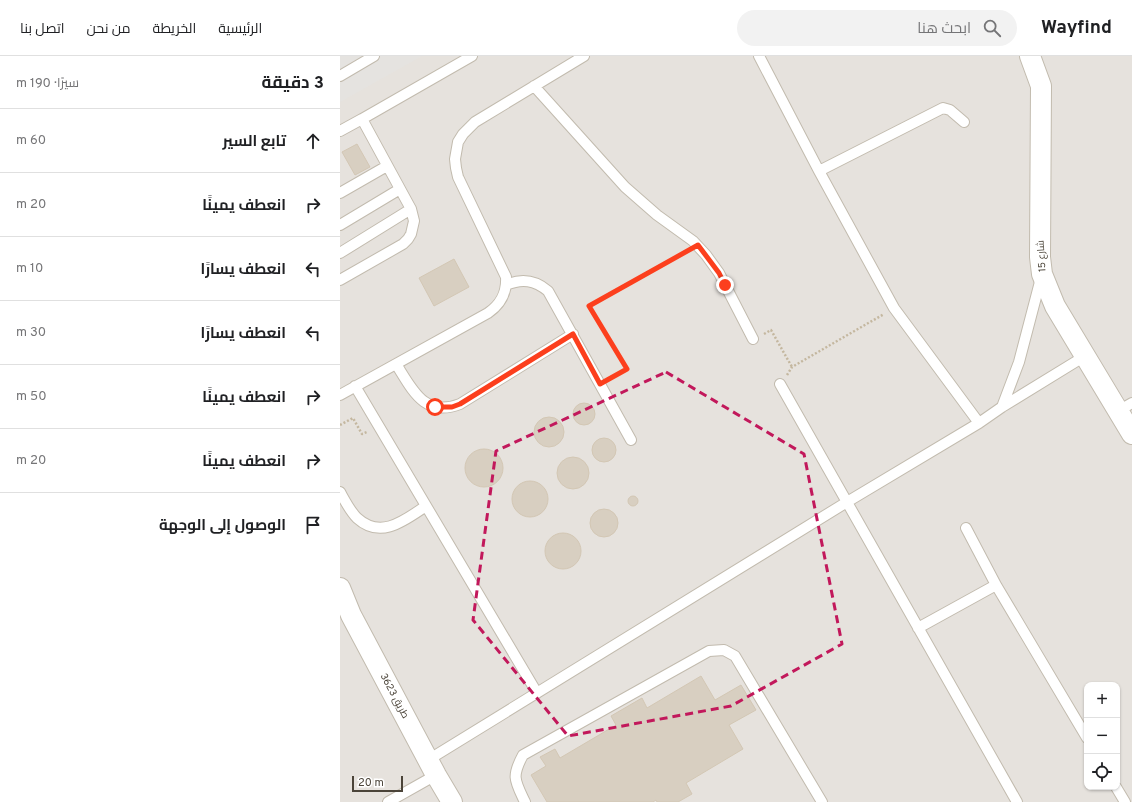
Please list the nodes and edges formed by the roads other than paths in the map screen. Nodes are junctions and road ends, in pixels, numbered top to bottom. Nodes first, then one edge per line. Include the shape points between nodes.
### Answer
1 (374, 56) edge
2 (472, 56) edge
3 (584, 56) edge
4 (759, 56) edge
5 (1030, 56) edge
6 (361, 59) edge
7 (340, 76) edge
8 (534, 86) junction
9 (362, 119) junction
10 (964, 122) dead end
11 (340, 131) edge
12 (387, 166) junction
13 (819, 171) junction
14 (400, 189) junction
15 (340, 193) edge
16 (411, 209) junction
17 (340, 225) edge
18 (340, 253) edge
19 (1042, 274) junction
20 (340, 280) edge
21 (506, 285) junction
22 (573, 334) junction
23 (753, 339) road end
24 (1085, 356) junction
25 (396, 364) junction
26 (780, 384) road end
27 (355, 386) junction
28 (340, 394) edge
29 (1002, 407) junction
30 (1125, 407) edge
31 (979, 423) junction
32 (1132, 434) edge
33 (631, 440) dead end
34 (340, 492) edge
35 (847, 502) junction
36 (426, 506) junction
37 (966, 528) dead end
38 (996, 585) junction
39 (340, 588) edge
40 (918, 628) junction
41 (537, 693) junction
42 (1084, 733) edge
43 (432, 767) junction
44 (1118, 790) edge
45 (388, 802) edge
46 (452, 802) edge
47 (525, 802) edge
48 (822, 802) edge
49 (1017, 802) edge
50 (1125, 802) edge

1 - 6 lane
2 - 9 lane
3 - 8 lane
4 - 13 lane
5 - 19 street, شارع 15 via 1041,86
6 - 7 lane
8 - 21 lane via 468,127 462,134 456,150 458,177 503,268
8 - 23 lane via 625,187 698,245 719,273
9 - 11 lane
9 - 12 lane
10 - 13 lane via 950,110 943,108
12 - 14 lane
12 - 15 lane
13 - 31 lane via 894,308
14 - 16 lane
14 - 17 lane
16 - 18 lane
16 - 20 lane via 414,222 408,240
19 - 24 street, شارع 15 via 1055,306
19 - 29 lane via 1019,362
21 - 22 lane via 524,280 541,285 554,299
21 - 25 lane via 504,294 495,308
22 - 25 lane via 452,407 435,407 420,400
22 - 33 lane
24 - 29 lane
24 - 30 street, شارع 15
25 - 27 lane
26 - 35 lane
27 - 28 lane
27 - 36 lane
29 - 31 lane
30 - 32 street, شارع 15
31 - 35 lane
34 - 36 lane via 356,517 363,523 376,527 398,524
35 - 40 lane
35 - 41 lane
36 - 41 lane
37 - 38 lane
38 - 40 lane
38 - 42 lane
39 - 43 street, طريق 3623 via 351,615
40 - 49 lane
41 - 43 lane
43 - 45 lane
43 - 46 street, طريق 3623
44 - 50 lane
47 - 48 lane via 516,784 516,768 523,755 709,651 724,650 735,656

